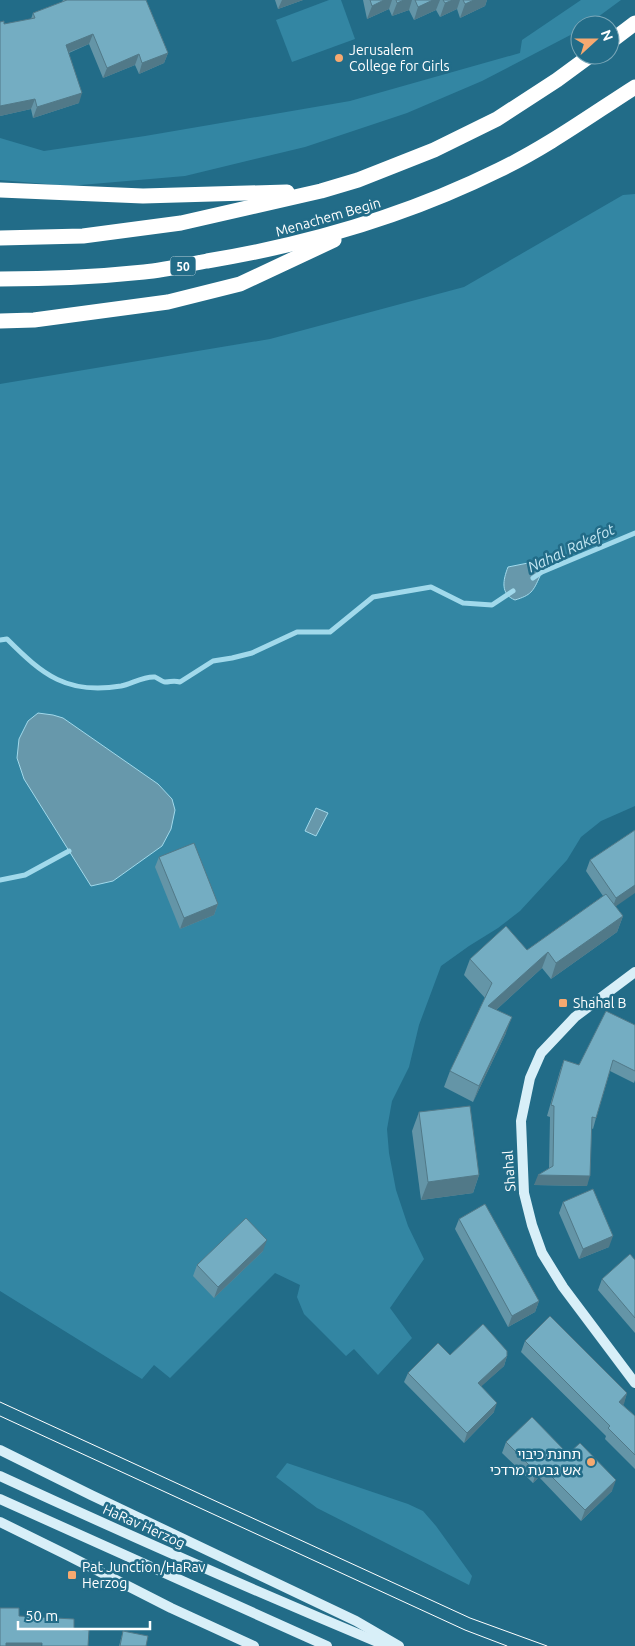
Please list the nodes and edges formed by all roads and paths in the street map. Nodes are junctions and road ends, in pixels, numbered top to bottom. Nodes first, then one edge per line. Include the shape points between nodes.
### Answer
1 (635, 23) edge
2 (620, 34) edge
3 (577, 65) edge
4 (635, 87) edge
5 (0, 190) edge
6 (321, 191) junction
7 (362, 226) junction
8 (0, 238) edge
9 (0, 279) edge
10 (0, 321) edge
11 (635, 972) edge
12 (635, 1383) edge
13 (0, 1450) edge
14 (0, 1476) edge
15 (0, 1500) edge
16 (0, 1522) edge
17 (254, 1646) edge
18 (327, 1646) edge
19 (387, 1646) edge
20 (399, 1646) edge

1 - 2 highway
3 - 6 highway, Menachem Begin via 489,123 434,150
4 - 7 highway, Menachem Begin / 50 via 501,169 406,211
5 - 6 highway via 143,196
6 - 8 highway, Menachem Begin via 181,223 82,236
7 - 9 highway, Menachem Begin / 50 via 260,253 146,272 54,279
7 - 10 highway via 240,284 168,302 34,320
11 - 12 main road, Shahal via 574,1017 541,1053 530,1078 521,1121 524,1194 542,1252 563,1287
13 - 20 main road via 356,1621
14 - 19 main road, HaRav Herzog
15 - 18 main road
16 - 17 main road

